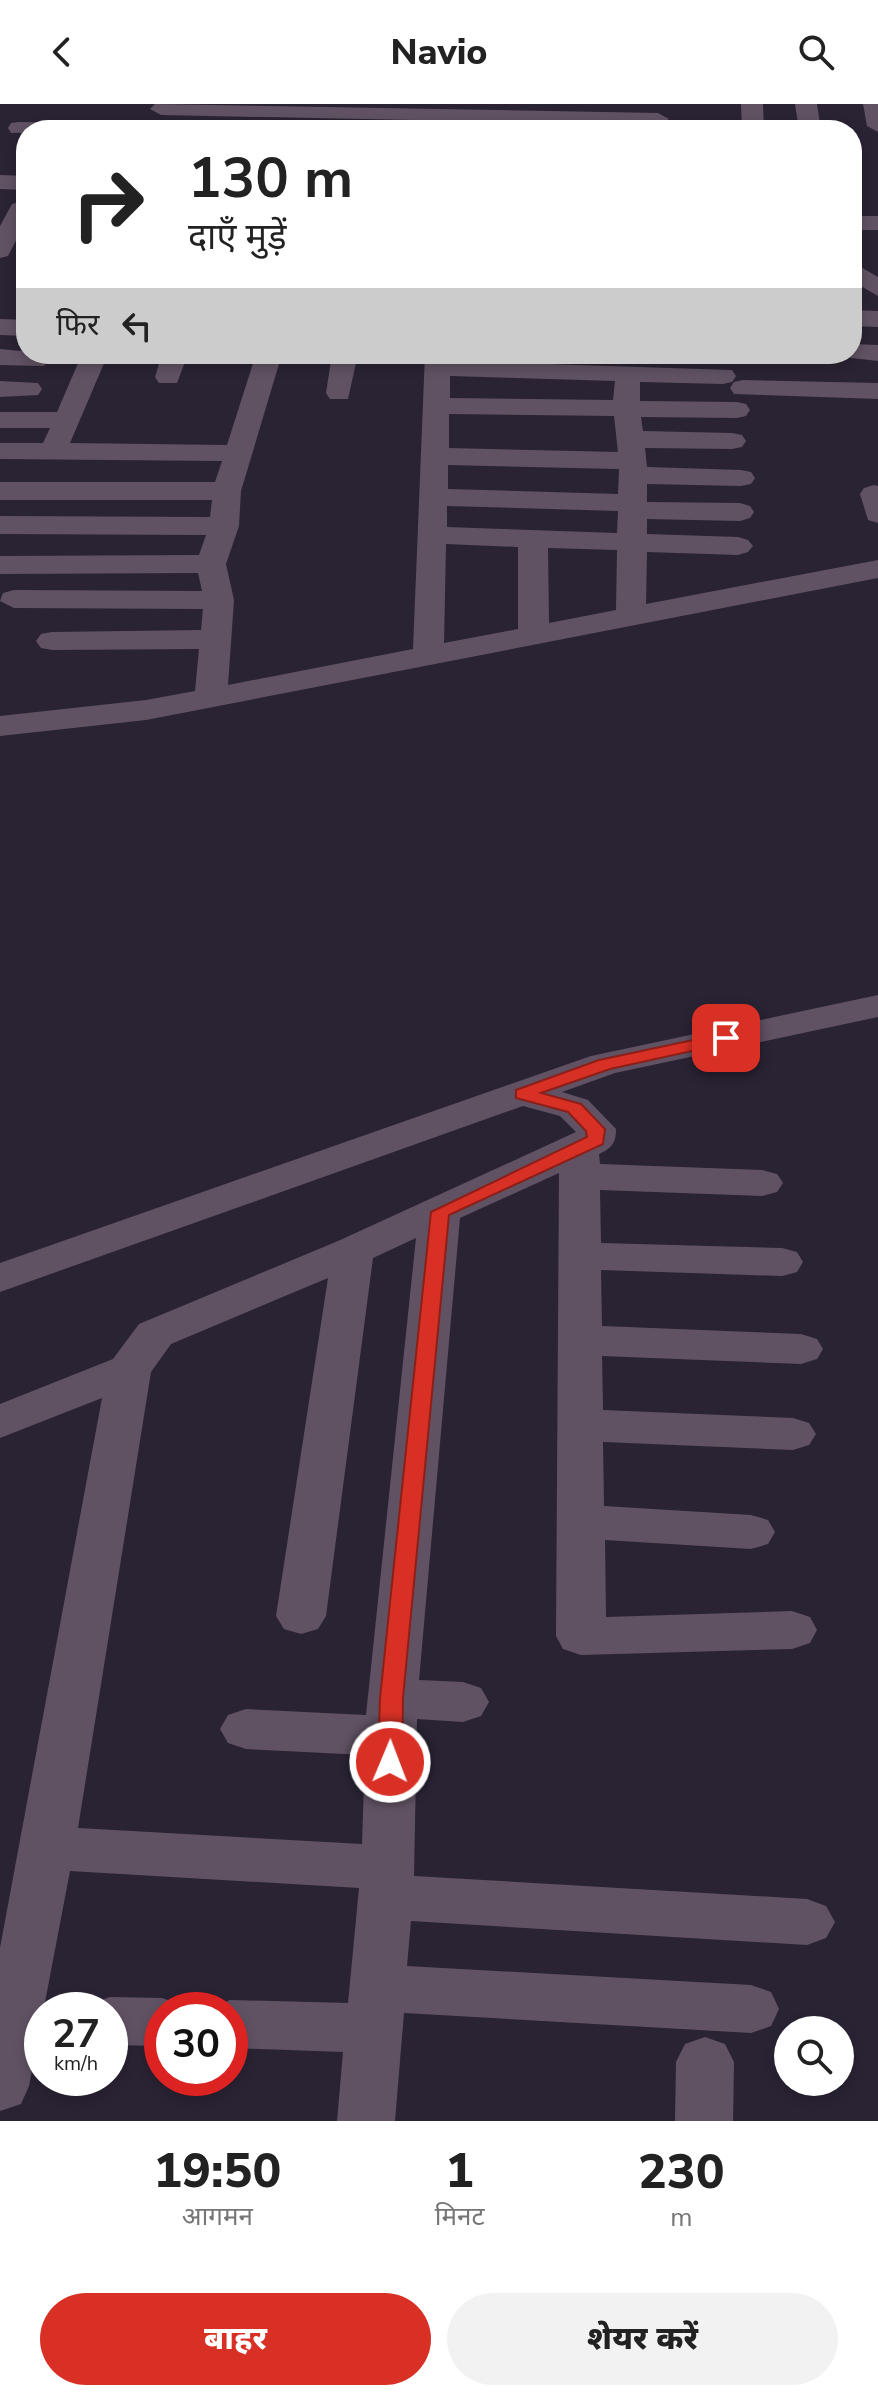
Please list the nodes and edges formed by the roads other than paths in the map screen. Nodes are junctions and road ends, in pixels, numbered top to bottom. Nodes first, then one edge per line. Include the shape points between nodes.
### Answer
1 (874, 104) edge
2 (440, 109) edge
3 (259, 115) edge
4 (662, 116) edge
5 (165, 120) edge
6 (878, 126) edge
7 (15, 208) edge
8 (0, 251) edge
9 (91, 364) edge
10 (266, 364) edge
11 (343, 364) edge
12 (437, 364) edge
13 (627, 364) edge
14 (0, 389) edge
15 (29, 389) dead end
16 (734, 391) junction
17 (878, 391) edge
18 (339, 393) dead end
19 (435, 406) junction
20 (626, 409) junction
21 (0, 420) edge
22 (66, 420) junction
23 (732, 441) dead end
24 (0, 451) edge
25 (53, 452) junction
26 (238, 453) junction
27 (433, 456) junction
28 (632, 477) junction
29 (741, 478) dead end
30 (0, 491) edge
31 (227, 491) junction
32 (432, 497) junction
33 (740, 512) dead end
34 (0, 525) edge
35 (224, 526) junction
36 (431, 535) junction
37 (533, 538) junction
38 (632, 543) junction
39 (738, 546) dead end
40 (211, 564) junction
41 (0, 565) edge
42 (878, 569) edge
43 (14, 599) dead end
44 (219, 600) junction
45 (631, 616) junction
46 (534, 635) junction
47 (216, 639) junction
48 (52, 641) dead end
49 (428, 655) junction
50 (211, 697) junction
51 (0, 726) edge
52 (878, 1006) edge
53 (523, 1094) junction
54 (579, 1163) junction
55 (762, 1183) dead end
56 (440, 1212) junction
57 (353, 1251) junction
58 (580, 1256) junction
59 (782, 1262) dead end
60 (0, 1278) edge
61 (580, 1340) junction
62 (801, 1349) dead end
63 (129, 1370) junction
64 (0, 1422) edge
65 (580, 1425) junction
66 (793, 1434) dead end
67 (581, 1522) junction
68 (751, 1532) dead end
69 (301, 1616) dead end
70 (792, 1630) dead end
71 (463, 1702) dead end
72 (391, 1717) junction
73 (246, 1729) dead end
74 (48, 1848) junction
75 (386, 1882) junction
76 (807, 1922) dead end
77 (376, 2008) junction
78 (751, 2009) dead end
79 (19, 2018) edge
80 (248, 2022) edge
81 (705, 2062) dead end
82 (0, 2086) edge
83 (366, 2121) edge
84 (704, 2121) edge

1 - 6 street
2 - 3 street
2 - 4 street
3 - 5 street
7 - 8 street
9 - 22 street
10 - 26 street
11 - 18 street
12 - 19 street
13 - 16 street
13 - 20 street
14 - 15 street
16 - 17 street
16 - 20 street
19 - 20 street
19 - 27 street
20 - 28 street
21 - 22 street
22 - 25 street
23 - 28 street
24 - 25 street
25 - 26 street
26 - 31 street
27 - 28 street
27 - 32 street
28 - 29 street
28 - 32 street
28 - 33 street
28 - 38 street
30 - 31 street
31 - 35 street
32 - 36 street
34 - 35 street
35 - 40 street
36 - 37 street
36 - 49 street
37 - 38 street
37 - 46 street
38 - 39 street
38 - 45 street
40 - 41 street
40 - 44 street
42 - 45 street
43 - 44 street
44 - 47 street
45 - 46 street
46 - 49 street
47 - 48 street
47 - 50 street
49 - 50 street
50 - 51 street via 146,710
52 - 53 street via 605,1064
53 - 54 street via 574,1108 596,1129 596,1140
53 - 60 street
54 - 55 street
54 - 56 street
54 - 58 street
56 - 57 street
56 - 72 street
57 - 63 street via 155,1334
57 - 69 street
58 - 59 street
58 - 61 street
61 - 62 street
61 - 65 street
63 - 64 street
63 - 74 street
65 - 66 street
65 - 67 street
67 - 68 street
67 - 70 street via 581,1636
71 - 72 street
72 - 73 street
72 - 75 street
74 - 75 street
74 - 79 street
75 - 76 street
75 - 77 street
77 - 78 street
77 - 80 street
77 - 83 street
79 - 82 street
81 - 84 street

